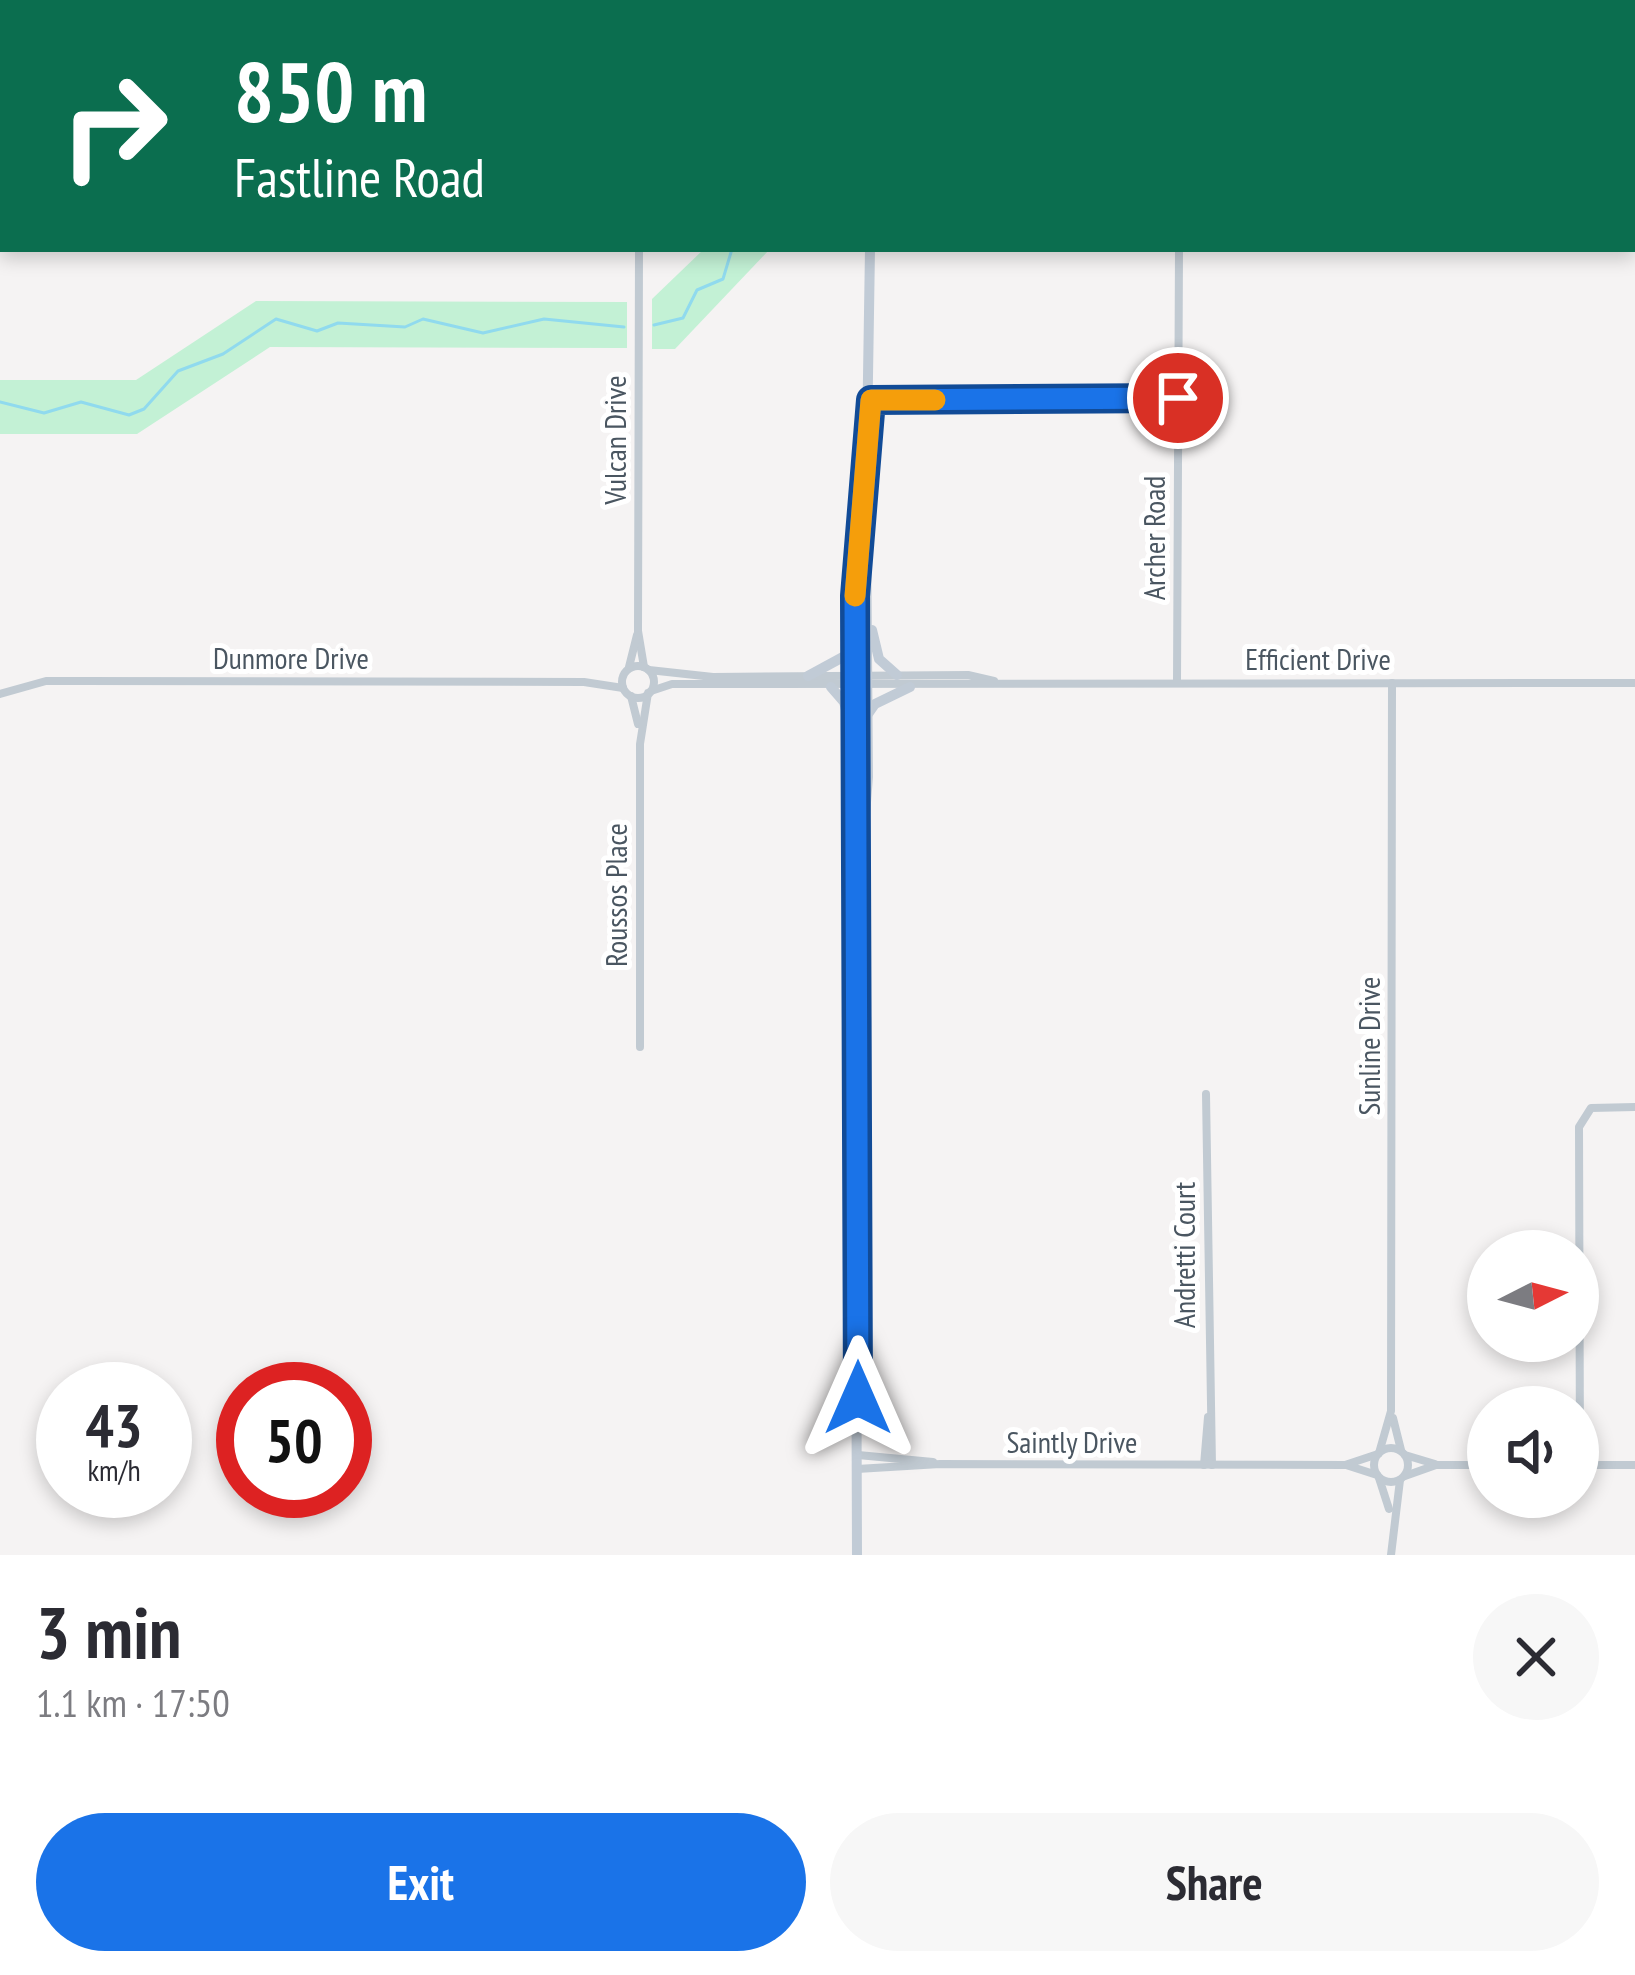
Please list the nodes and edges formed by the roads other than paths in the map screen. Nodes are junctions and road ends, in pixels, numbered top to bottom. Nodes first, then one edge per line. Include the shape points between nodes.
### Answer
1 (639, 252) edge
2 (870, 252) edge
3 (1179, 252) edge
4 (1178, 398) junction
5 (871, 400) junction
6 (866, 502) junction
7 (866, 604) junction
8 (638, 632) junction
9 (854, 651) junction
10 (647, 668) junction
11 (627, 670) junction
12 (897, 675) junction
13 (808, 676) junction
14 (861, 681) junction
15 (584, 682) junction
16 (1001, 682) junction
17 (1392, 682) junction
18 (1177, 683) junction
19 (1635, 683) edge
20 (831, 687) junction
21 (910, 687) junction
22 (627, 692) junction
23 (650, 692) junction
24 (0, 694) edge
25 (867, 717) junction
26 (640, 744) junction
27 (856, 748) junction
28 (858, 897) junction
29 (640, 1046) dead end
30 (1206, 1094) dead end
31 (1635, 1107) edge
32 (1579, 1386) edge
33 (1391, 1411) junction
34 (1403, 1453) junction
35 (1379, 1454) junction
36 (858, 1455) junction
37 (940, 1464) junction
38 (1208, 1465) junction
39 (1345, 1465) junction
40 (1436, 1465) junction
41 (1467, 1465) edge
42 (1599, 1465) edge
43 (1635, 1465) edge
44 (857, 1469) junction
45 (1378, 1476) junction
46 (1402, 1478) junction
47 (1391, 1522) junction
48 (859, 1555) edge
49 (1391, 1555) edge

1 - 8 street, Vulcan Drive
2 - 5 main road
3 - 4 street, Archer Road
4 - 5 street
4 - 18 street, Archer Road
5 - 6 main road
6 - 7 main road
6 - 9 main road via 857,539
7 - 12 main road via 879,659
7 - 14 main road
8 - 10 street, Vulcan Drive
8 - 11 street, Vulcan Drive
9 - 13 main road
9 - 14 main road
10 - 11 street, Dunmore Drive
10 - 13 street via 682,676
10 - 23 street, Vulcan Drive
11 - 15 street, Dunmore Drive
11 - 22 street, Vulcan Drive
12 - 14 street, Efficient Drive
12 - 16 street, Efficient Drive
13 - 14 street
14 - 20 street
14 - 21 street, Efficient Drive
14 - 25 main road
14 - 27 main road
15 - 22 street, Dunmore Drive
15 - 24 street, Dunmore Drive via 46,681
16 - 18 street, Efficient Drive
16 - 21 street, Efficient Drive
17 - 18 street, Efficient Drive
17 - 19 street, Efficient Drive
17 - 33 street, Sunline Drive
20 - 23 street via 672,684
20 - 27 main road via 849,714
21 - 25 main road via 875,704
22 - 23 street, Dunmore Drive
22 - 26 street, Roussos Place
23 - 26 street, Roussos Place
25 - 28 main road
26 - 29 street, Roussos Place
27 - 28 main road
28 - 36 main road
30 - 38 street, Andretti Court
31 - 32 street via 1591,1108 1581,1119
33 - 34 street, Sunline Drive
33 - 35 street, Sunline Drive
34 - 35 street, Saintly Drive
34 - 40 street
34 - 46 street, Sunline Drive
35 - 39 street, Saintly Drive
35 - 45 street, Sunline Drive
36 - 37 street, Saintly Drive
36 - 44 main road
37 - 38 street, Saintly Drive
37 - 44 street, Saintly Drive
38 - 39 street, Saintly Drive
39 - 45 street, Saintly Drive
40 - 41 street
40 - 46 street
42 - 43 street
44 - 48 main road
45 - 46 street, Saintly Drive
45 - 47 street
46 - 47 street
47 - 49 street

